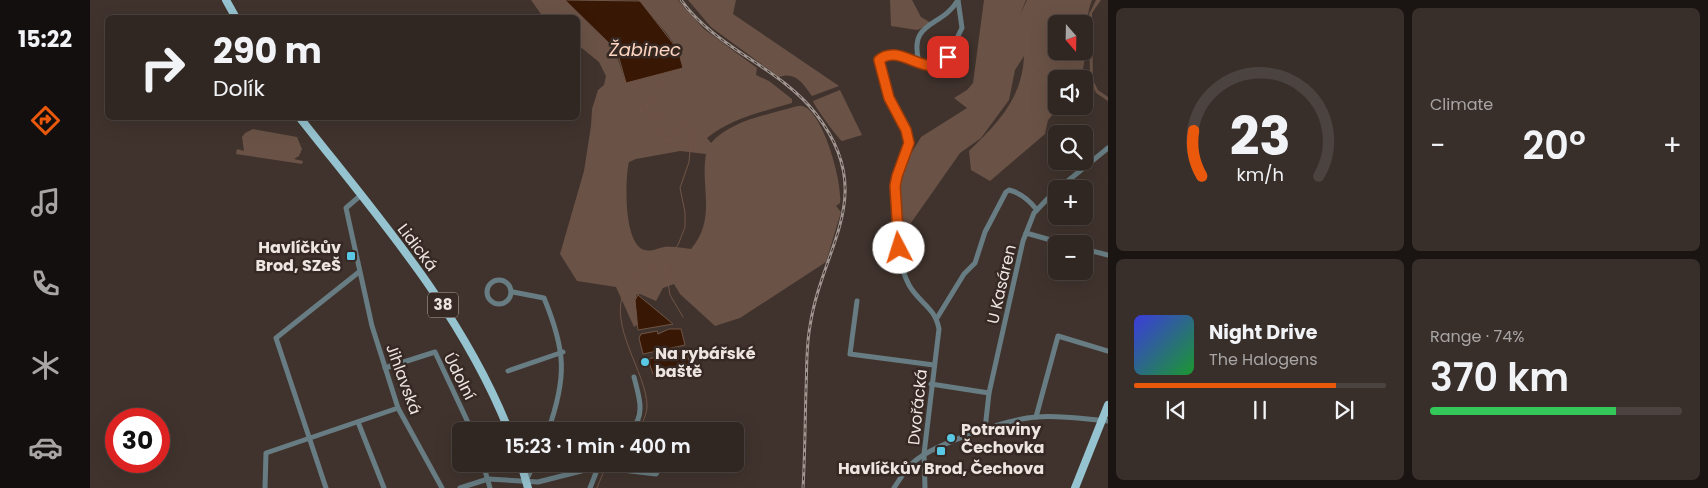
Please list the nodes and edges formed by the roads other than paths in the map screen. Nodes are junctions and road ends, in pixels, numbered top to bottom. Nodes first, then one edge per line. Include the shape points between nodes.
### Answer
1 (226, 0) edge
2 (958, 0) edge
3 (234, 15) edge
4 (919, 62) junction
5 (945, 62) junction
6 (960, 63) dead end
7 (302, 120) edge
8 (1108, 148) edge
9 (1069, 180) edge
10 (361, 195) junction
11 (1048, 199) edge
12 (1037, 210) junction
13 (1026, 233) junction
14 (1048, 239) edge
15 (1093, 251) edge
16 (1108, 255) edge
17 (359, 272) junction
18 (513, 292) junction
19 (857, 301) dead end
20 (937, 318) junction
21 (1108, 350) edge
22 (563, 352) junction
23 (934, 365) junction
24 (385, 368) junction
25 (508, 371) dead end
26 (634, 377) dead end
27 (931, 384) junction
28 (989, 393) junction
29 (1108, 405) edge
30 (398, 408) junction
31 (1036, 417) junction
32 (1105, 421) edge
33 (358, 422) junction
34 (468, 422) edge
35 (505, 422) edge
36 (551, 422) edge
37 (638, 422) edge
38 (985, 429) junction
39 (309, 438) junction
40 (924, 454) junction
41 (486, 472) edge
42 (523, 472) edge
43 (531, 472) edge
44 (581, 472) edge
45 (599, 472) edge
46 (641, 472) edge
47 (657, 472) edge
48 (488, 479) junction
49 (527, 485) edge
50 (265, 488) edge
51 (326, 488) edge
52 (384, 488) edge
53 (442, 488) edge
54 (460, 488) edge
55 (490, 488) edge
56 (590, 488) edge
57 (894, 488) edge
58 (925, 488) edge
59 (1075, 488) edge

1 - 3 main road
2 - 4 street via 918,35 916,50
2 - 5 street via 962,28
4 - 5 street via 930,66
4 - 20 street via 896,55 879,60 885,86 909,143 895,186 903,266 912,290
5 - 6 street
7 - 10 main road, Lidická / 38
8 - 9 street, U Kasáren
10 - 17 street, Jihlavská via 346,208
10 - 35 main road, Lidická / 38 via 422,274 458,328 483,372
11 - 12 street, U Kasáren
12 - 13 street, U Kasáren
12 - 20 street via 1012,190 1006,192 985,232 975,263 964,274
13 - 14 street
13 - 28 street, U Kasáren
15 - 16 street
17 - 24 street, Jihlavská
17 - 39 street via 277,336
18 - 18 street via 509,301 498,303 488,297 486,290 492,281 499,280 507,283
18 - 22 street via 543,297
19 - 23 street via 850,354
20 - 23 street, Dvořácká via 939,329
21 - 31 street via 1058,336
22 - 25 street
22 - 36 street via 561,385
23 - 27 street, Dvořácká
24 - 30 street, Jihlavská
24 - 34 street, Údolní via 435,352
26 - 37 street via 641,409
27 - 28 street
27 - 40 street, Dvořácká
28 - 38 street, U Kasáren
29 - 32 main road
30 - 33 street
30 - 53 street, Jihlavská
31 - 32 street
31 - 38 street
32 - 59 main road
33 - 39 street
33 - 52 street
38 - 40 street
39 - 50 street via 266,453
39 - 51 street
40 - 57 street via 912,462
40 - 58 street, Dvořácká
41 - 48 street
42 - 49 main road
43 - 49 street
44 - 49 street
45 - 56 street
46 - 47 street
48 - 49 street
48 - 54 street
48 - 55 street

